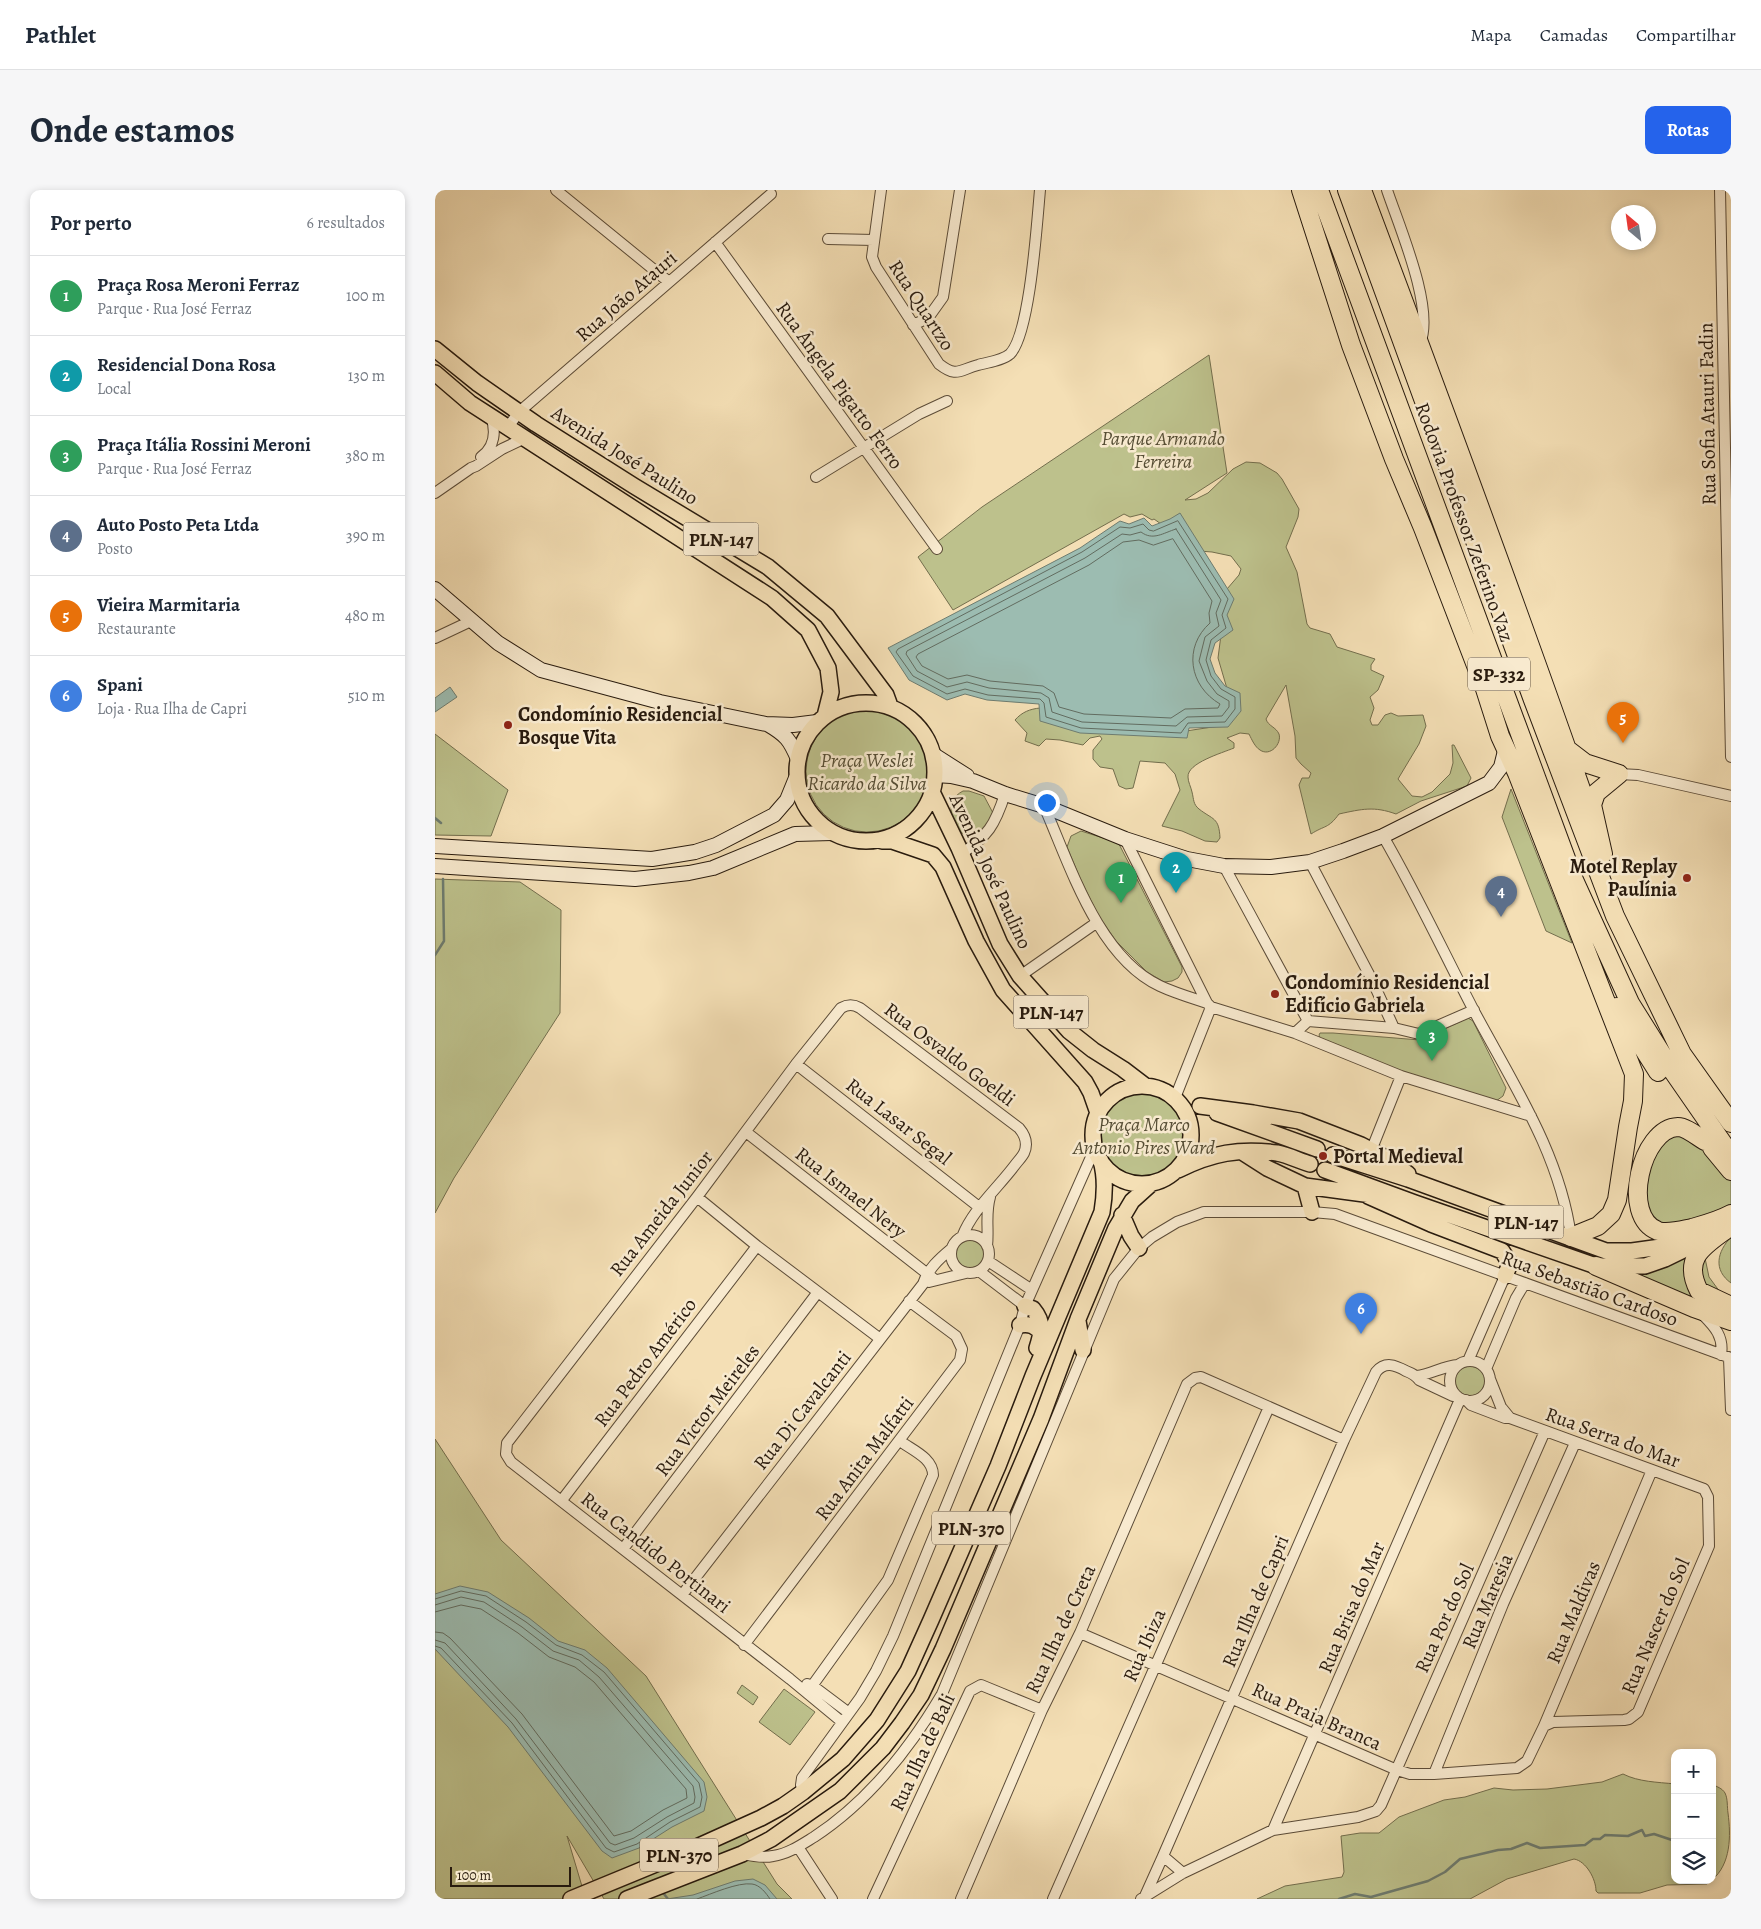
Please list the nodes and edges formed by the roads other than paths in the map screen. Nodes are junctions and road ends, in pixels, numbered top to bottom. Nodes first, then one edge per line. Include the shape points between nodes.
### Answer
1 (555, 190) edge
2 (881, 190) edge
3 (961, 190) edge
4 (1041, 190) edge
5 (1301, 190) edge
6 (1319, 190) edge
7 (1347, 190) edge
8 (1362, 190) edge
9 (1387, 190) edge
10 (1720, 190) edge
11 (771, 194) dead end
12 (828, 239) dead end
13 (874, 240) junction
14 (715, 242) junction
15 (669, 282) junction
16 (913, 325) junction
17 (1419, 344) junction
18 (435, 349) edge
19 (448, 360) junction
20 (435, 374) edge
21 (947, 401) dead end
22 (519, 412) junction
23 (491, 416) junction
24 (507, 427) junction
25 (525, 438) junction
26 (863, 448) junction
27 (471, 468) junction
28 (816, 477) dead end
29 (435, 493) edge
30 (712, 534) junction
31 (937, 549) dead end
32 (700, 550) junction
33 (435, 589) edge
34 (471, 620) junction
35 (435, 638) edge
36 (890, 706) junction
37 (821, 719) junction
38 (766, 724) junction
39 (1505, 746) junction
40 (1568, 750) junction
41 (934, 755) junction
42 (1731, 757) edge
43 (797, 759) junction
44 (1619, 774) junction
45 (935, 775) junction
46 (796, 778) junction
47 (973, 781) junction
48 (933, 794) junction
49 (1005, 794) junction
50 (1731, 796) edge
51 (1044, 806) junction
52 (832, 833) junction
53 (1383, 836) junction
54 (1125, 839) junction
55 (877, 841) junction
56 (435, 846) edge
57 (961, 854) junction
58 (1603, 854) junction
59 (1310, 862) junction
60 (435, 866) edge
61 (1224, 866) junction
62 (1096, 924) junction
63 (1020, 976) junction
64 (1598, 978) junction
65 (851, 1005) joint
66 (1209, 1005) junction
67 (1474, 1010) junction
68 (1309, 1021) junction
69 (1394, 1028) junction
70 (1295, 1034) junction
71 (796, 1064) junction
72 (1401, 1076) junction
73 (1144, 1085) junction
74 (1177, 1099) junction
75 (1731, 1104) edge
76 (1200, 1106) junction
77 (1098, 1113) junction
78 (1531, 1116) junction
79 (1731, 1123) edge
80 (746, 1132) junction
81 (1705, 1141) junction
82 (1317, 1149) dead end
83 (1371, 1150) junction
84 (1243, 1152) junction
85 (1097, 1154) junction
86 (1333, 1155) dead end
87 (1731, 1155) edge
88 (1310, 1164) dead end
89 (1325, 1170) dead end
90 (1731, 1171) edge
91 (1175, 1172) junction
92 (1152, 1183) junction
93 (1424, 1185) junction
94 (1305, 1186) junction
95 (1360, 1193) junction
96 (990, 1196) junction
97 (697, 1197) junction
98 (1415, 1203) junction
99 (979, 1207) junction
100 (1312, 1212) junction
101 (1122, 1215) junction
102 (1728, 1221) edge
103 (962, 1236) junction
104 (1571, 1237) junction
105 (757, 1246) junction
106 (987, 1246) junction
107 (1139, 1248) junction
108 (951, 1249) junction
109 (988, 1261) junction
110 (1596, 1266) junction
111 (979, 1271) junction
112 (966, 1272) junction
113 (1505, 1276) junction
114 (928, 1279) junction
115 (1525, 1283) junction
116 (1032, 1290) junction
117 (819, 1292) junction
118 (909, 1301) junction
119 (1025, 1306) junction
120 (1731, 1306) edge
121 (1694, 1308) junction
122 (1487, 1317) junction
123 (1078, 1320) junction
124 (1731, 1321) edge
125 (1020, 1325) junction
126 (1504, 1325) junction
127 (1042, 1334) junction
128 (879, 1338) junction
129 (1083, 1350) junction
130 (1727, 1357) edge
131 (1463, 1363) junction
132 (1386, 1365) joint
133 (1488, 1374) junction
134 (1033, 1376) junction
135 (1417, 1376) junction
136 (1462, 1398) junction
137 (1269, 1407) junction
138 (1731, 1410) edge
139 (1041, 1418) junction
140 (1510, 1418) junction
141 (1545, 1431) junction
142 (1344, 1440) junction
143 (900, 1441) junction
144 (1575, 1443) junction
145 (505, 1449) joint
146 (998, 1466) junction
147 (1652, 1470) junction
148 (1704, 1489) joint
149 (562, 1500) junction
150 (623, 1549) junction
151 (682, 1595) junction
152 (1080, 1633) junction
153 (744, 1645) junction
154 (1155, 1664) junction
155 (810, 1689) junction
156 (1233, 1698) junction
157 (1042, 1710) junction
158 (849, 1713) junction
159 (842, 1722) junction
160 (1544, 1726) junction
161 (1315, 1734) junction
162 (1521, 1766) joint
163 (1397, 1770) junction
164 (1433, 1774) junction
165 (803, 1792) junction
166 (1273, 1830) junction
167 (798, 1847) junction
168 (742, 1854) junction
169 (1163, 1856) junction
170 (1183, 1873) junction
171 (1143, 1897) edge
172 (571, 1899) edge
173 (627, 1899) edge
174 (832, 1899) edge
175 (873, 1899) edge
176 (961, 1899) edge
177 (1053, 1899) edge

1 - 15 street
2 - 13 street, Rua Quartzo
3 - 16 street via 943,296 929,318
4 - 16 street, Rua Quartzo via 1028,299 1015,346 1003,358 960,372 949,371 939,364
5 - 39 highway via 1351,345
6 - 87 highway, Rodovia Professor Zeferino Vaz / SP-332 via 1574,880 1630,1003 1669,1067
7 - 79 highway, Rodovia Professor Zeferino Vaz / SP-332 via 1615,916 1682,1054
8 - 17 highway
9 - 17 street via 1422,302 1424,322
10 - 42 street, Rua Sofia Atauri Fadin
11 - 14 street, Rua João Atauri
12 - 13 street
13 - 16 street, Rua Quartzo via 872,257 876,267
14 - 15 street, Rua João Atauri
14 - 26 street, Rua Ângela Pigatto Ferro
15 - 22 street, Rua João Atauri
17 - 40 highway
18 - 19 main road, Avenida José Paulino / PLN-147
19 - 20 main road
19 - 22 main road, Avenida José Paulino / PLN-147
20 - 23 main road, Avenida José Paulino / PLN-147
21 - 26 street
22 - 24 street, Rua João Atauri
22 - 30 main road, Avenida José Paulino / PLN-147
23 - 24 main road, Avenida José Paulino / PLN-147
23 - 27 street via 493,443
24 - 25 main road, Avenida José Paulino / PLN-147
25 - 27 street
25 - 32 main road, Avenida José Paulino / PLN-147
26 - 28 street
26 - 31 street, Rua Ângela Pigatto Ferro
27 - 29 street
30 - 32 main road via 710,543
30 - 36 main road, Avenida José Paulino / PLN-147 via 768,568 827,616 886,695
32 - 37 main road, Avenida José Paulino / PLN-147 via 771,598 807,630 828,668 831,692
33 - 34 street
34 - 35 street
34 - 38 street via 498,643 541,670 660,702
36 - 37 main road via 854,703
36 - 41 main road via 910,717 921,729
37 - 38 street via 793,725
37 - 43 main road via 805,739
38 - 43 street via 784,734
39 - 53 street via 1501,767 1489,783
39 - 64 highway
40 - 44 highway via 1585,763
40 - 58 highway
41 - 45 main road
41 - 47 street
43 - 46 main road
44 - 50 street via 1638,775
44 - 58 highway via 1596,793 1592,805
45 - 47 street
45 - 48 main road
46 - 52 main road via 807,810
46 - 56 street via 787,800 774,815 716,845 695,852 652,859
47 - 49 street
48 - 55 main road via 920,816 901,832
48 - 57 main road, Avenida José Paulino / PLN-147
49 - 51 street
49 - 57 street via 991,830
51 - 54 street
51 - 62 street
52 - 55 main road via 854,841
52 - 60 street via 795,834 713,868 635,879
53 - 59 street
53 - 67 street
54 - 61 street via 1187,859
54 - 66 street
55 - 77 main road, Avenida José Paulino / PLN-147 via 891,841 933,855 943,867 1003,990 1085,1082
57 - 63 main road, Avenida José Paulino / PLN-147 via 1000,944
58 - 75 highway via 1673,1016
59 - 61 street via 1271,867
59 - 69 street
61 - 68 street
62 - 63 street
62 - 66 street via 1129,964 1144,976 1160,986
63 - 73 main road, Avenida José Paulino / PLN-147 via 1069,1031
64 - 81 highway
64 - 104 highway via 1634,1074 1633,1101 1617,1200 1611,1214 1598,1226
65 - 71 street, Rua Ameida Junior via 841,1008
65 - 96 street, Rua Osvaldo Goeldi via 860,1008 1019,1128 1026,1145 1024,1153
66 - 70 street
66 - 74 street
67 - 69 street via 1419,1034
67 - 78 street
68 - 69 street
68 - 70 street
70 - 72 street
71 - 80 street, Rua Ameida Junior
71 - 99 street, Rua Lasar Segal
72 - 78 street
72 - 83 street
73 - 74 main road via 1161,1089
73 - 77 main road via 1125,1088 1109,1098
74 - 76 main road
74 - 91 main road via 1189,1117 1192,1136 1187,1155
76 - 82 main road
76 - 83 main road via 1299,1121
77 - 85 main road, PLN-370 via 1093,1130
78 - 104 street via 1553,1165
80 - 97 street, Rua Ameida Junior
80 - 114 street, Rua Ismael Nery
81 - 90 highway
81 - 102 highway via 1681,1127 1659,1135 1650,1145 1639,1179 1638,1202 1642,1214 1657,1230 1669,1232
83 - 93 main road
84 - 88 main road via 1278,1153
84 - 91 main road via 1202,1158
84 - 94 main road
85 - 92 main road, PLN-370 via 1110,1172 1123,1180 1137,1184
85 - 116 street
85 - 134 main road, PLN-370 via 1104,1175 1102,1212
86 - 93 main road, PLN-147
89 - 98 main road, PLN-147
91 - 92 main road, PLN-370
92 - 101 main road, PLN-370 via 1137,1195
93 - 104 main road, PLN-147
94 - 95 main road
94 - 100 main road
95 - 98 main road
95 - 113 main road via 1502,1251 1509,1262
96 - 99 street
96 - 106 street via 986,1210
97 - 105 street
97 - 145 street, Rua Ameida Junior via 509,1437
98 - 110 main road, PLN-147
99 - 103 street
100 - 107 street, Rua Sebastião Cardoso via 1204,1212 1172,1225
100 - 113 street, Rua Sebastião Cardoso via 1335,1214
101 - 107 main road
101 - 123 main road, PLN-370
102 - 104 main road, PLN-147 via 1668,1246 1632,1251 1606,1251
102 - 110 main road via 1689,1248 1645,1266
102 - 120 highway via 1694,1259 1693,1276 1699,1291
103 - 106 street via 974,1235
103 - 108 street
105 - 117 street
105 - 149 street, Rua Pedro Américo
106 - 109 street
107 - 129 street via 1114,1279
108 - 112 street via 953,1264
108 - 114 street, Rua Di Cavalcanti via 942,1256
109 - 111 street
109 - 116 street
110 - 121 highway
111 - 112 street
111 - 119 street
112 - 114 street
113 - 115 street, Rua Sebastião Cardoso
113 - 122 street
114 - 118 street, Rua Di Cavalcanti
115 - 126 street
115 - 130 street, Rua Sebastião Cardoso
116 - 119 street
117 - 128 street
117 - 150 street, Rua Victor Meireles
118 - 128 street, Rua Di Cavalcanti
118 - 143 street, Rua Anita Malfatti via 956,1336 962,1352 959,1363
119 - 125 street
119 - 127 main road via 1038,1315
121 - 124 highway
121 - 130 street via 1719,1333
122 - 126 street via 1495,1324
122 - 131 street
123 - 129 main road
123 - 139 main road, PLN-370
125 - 127 main road via 1038,1327
125 - 158 street via 893,1636 876,1671
126 - 133 street
127 - 134 main road via 1034,1357
128 - 151 street, Rua Di Cavalcanti
129 - 167 street via 942,1694 913,1740 879,1780 846,1814
130 - 138 street
131 - 133 street via 1478,1362
131 - 135 street
131 - 136 street via 1450,1377 1451,1388
132 - 135 street, Rua Serra do Mar via 1393,1364
132 - 142 street, Rua Ilha de Capri via 1376,1372
133 - 136 street via 1488,1389 1481,1397 1472,1400
133 - 140 street via 1501,1407
134 - 146 main road, PLN-370
135 - 136 street, Rua Serra do Mar via 1419,1380
136 - 140 street, Rua Serra do Mar via 1471,1405
136 - 161 street, Rua Brisa do Mar
137 - 142 street
137 - 152 street, Rua Ilha de Creta via 1201,1377 1190,1380
137 - 154 street, Rua Ibiza
139 - 146 main road via 1029,1433 990,1511 985,1503
139 - 168 main road, PLN-370 via 933,1671 902,1723 883,1748 840,1791 771,1839
140 - 141 street, Rua Serra do Mar
141 - 144 street, Rua Serra do Mar
141 - 163 street, Rua Por do Sol
142 - 156 street, Rua Ilha de Capri
143 - 153 street, Rua Anita Malfatti
143 - 155 street via 930,1464 933,1475 888,1580
144 - 147 street, Rua Serra do Mar
144 - 164 street, Rua Maresia via 1503,1604
145 - 149 street, Rua Candido Portinari via 511,1462
146 - 165 main road, PLN-370 via 908,1671 862,1739
147 - 148 street, Rua Serra do Mar
147 - 160 street, Rua Maldivas
148 - 160 street, Rua Nascer do Sol via 1708,1497 1709,1546 1638,1712 1624,1720 1553,1722
149 - 150 street, Rua Candido Portinari
150 - 151 street, Rua Candido Portinari
151 - 153 street, Rua Candido Portinari
152 - 154 street, Rua Praia Branca
152 - 157 street, Rua Ilha de Creta
153 - 155 street, Rua Candido Portinari
154 - 156 street, Rua Praia Branca
154 - 177 street, Rua Ibiza
155 - 158 street, Rua Candido Portinari
155 - 159 street, Rua Candido Portinari
156 - 161 street, Rua Praia Branca
156 - 169 street, Rua Ilha de Capri
157 - 175 street, Rua Ilha de Bali via 981,1685 969,1691
157 - 176 street, Rua Ilha de Creta
158 - 159 street
159 - 165 street via 802,1778
160 - 162 street, Rua Maldivas via 1527,1761
161 - 163 street, Rua Praia Branca
161 - 166 street, Rua Brisa do Mar
162 - 164 street, Rua Praia Branca
163 - 164 street, Rua Praia Branca via 1409,1774
163 - 166 street, Rua Por do Sol via 1376,1811
165 - 172 main road, PLN-370 via 737,1829
166 - 170 street
167 - 168 street via 772,1857
167 - 174 street
168 - 173 main road, PLN-370
169 - 170 street
169 - 171 street, Rua Ilha de Capri
170 - 171 street

